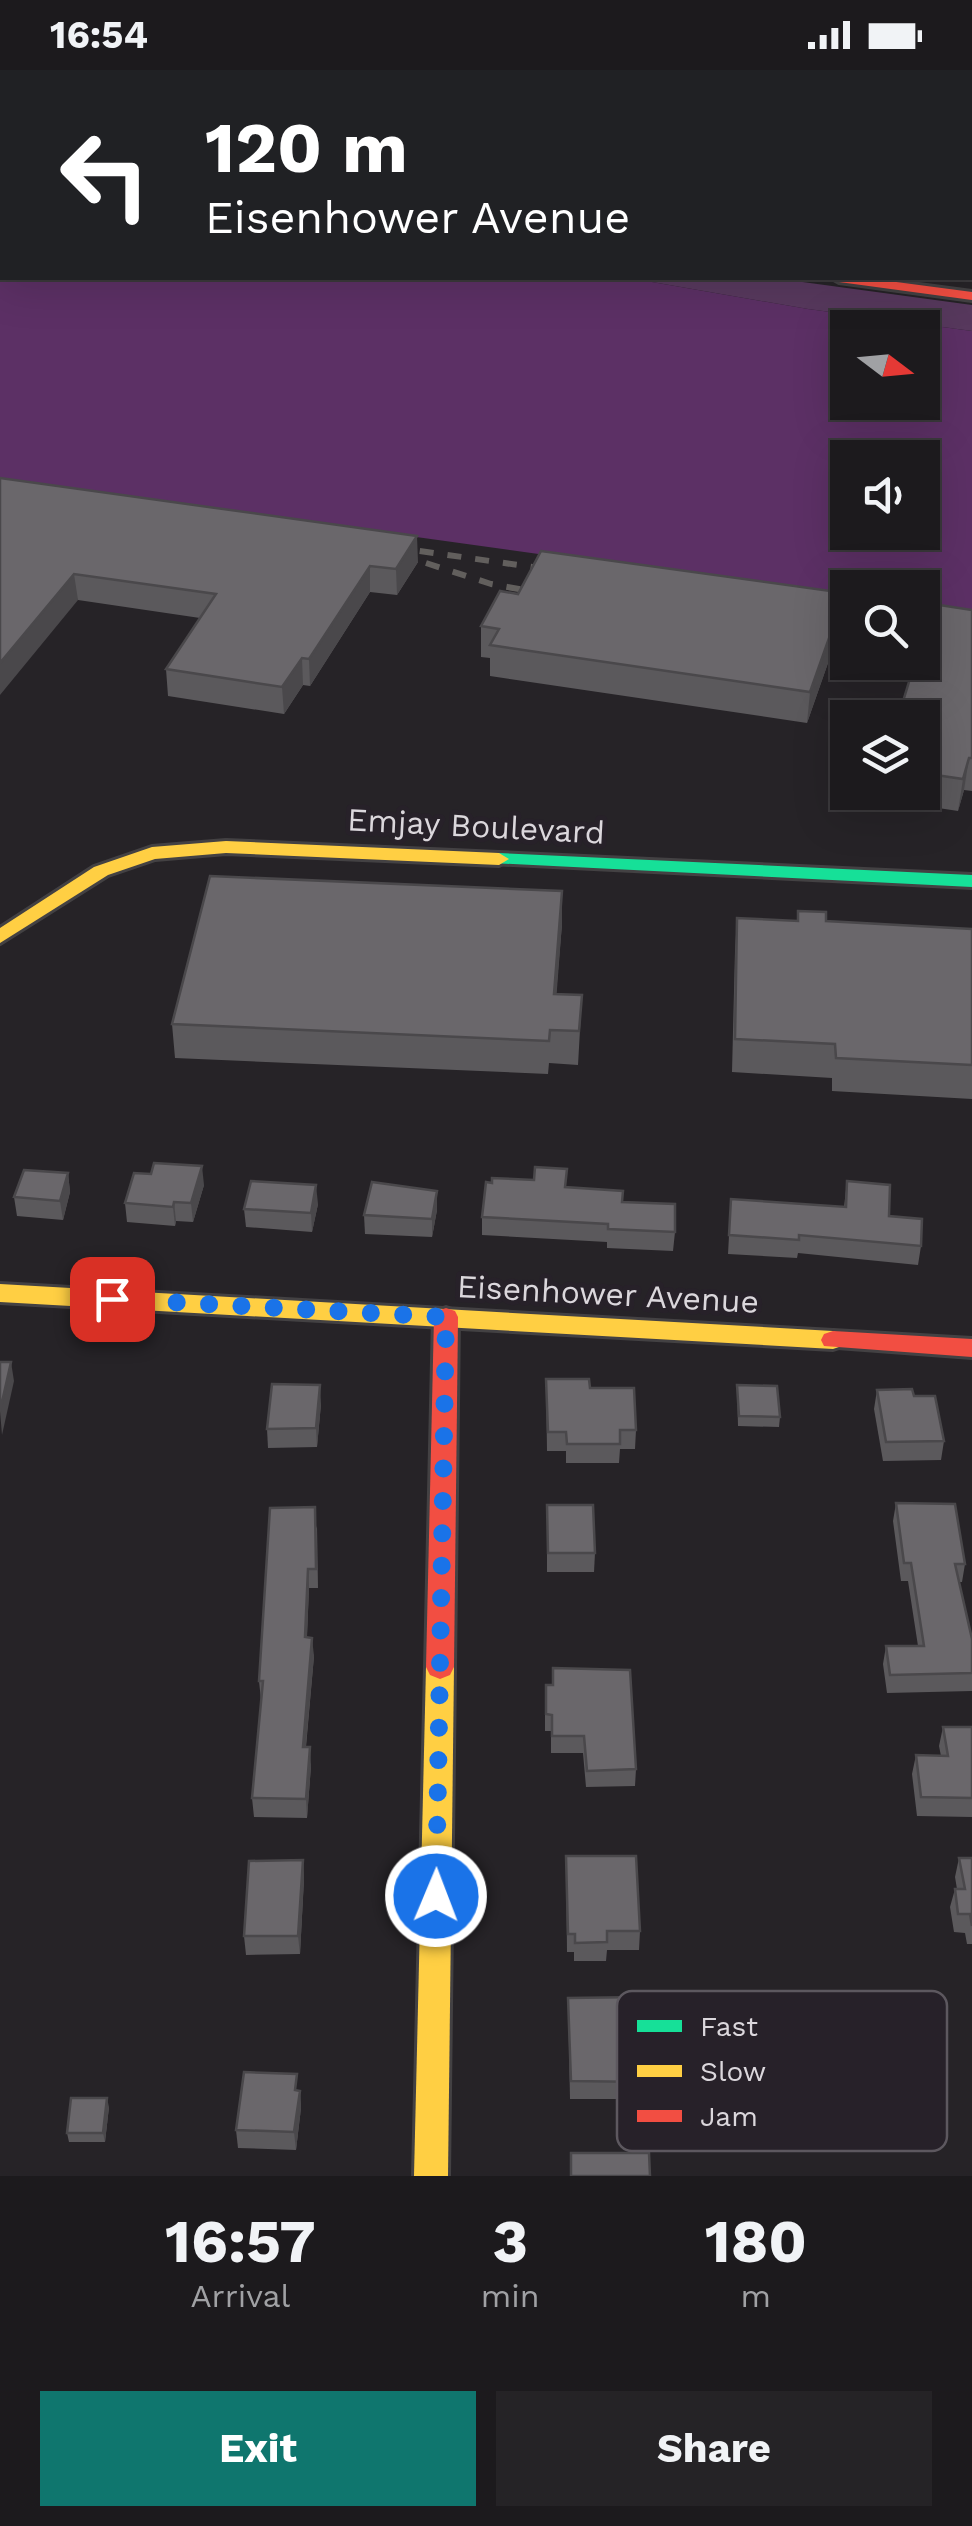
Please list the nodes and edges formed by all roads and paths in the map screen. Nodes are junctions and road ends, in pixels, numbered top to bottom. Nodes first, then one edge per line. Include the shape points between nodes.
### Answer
1 (854, 280) edge
2 (972, 296) edge
3 (972, 880) edge
4 (0, 936) edge
5 (0, 1293) edge
6 (446, 1317) junction
7 (972, 1348) edge
8 (430, 2176) edge

1 - 2 main road
3 - 4 main road, Emjay Boulevard via 226,847 152,853 101,871
5 - 6 main road, Eisenhower Avenue
6 - 7 main road, Eisenhower Avenue
6 - 8 main road

